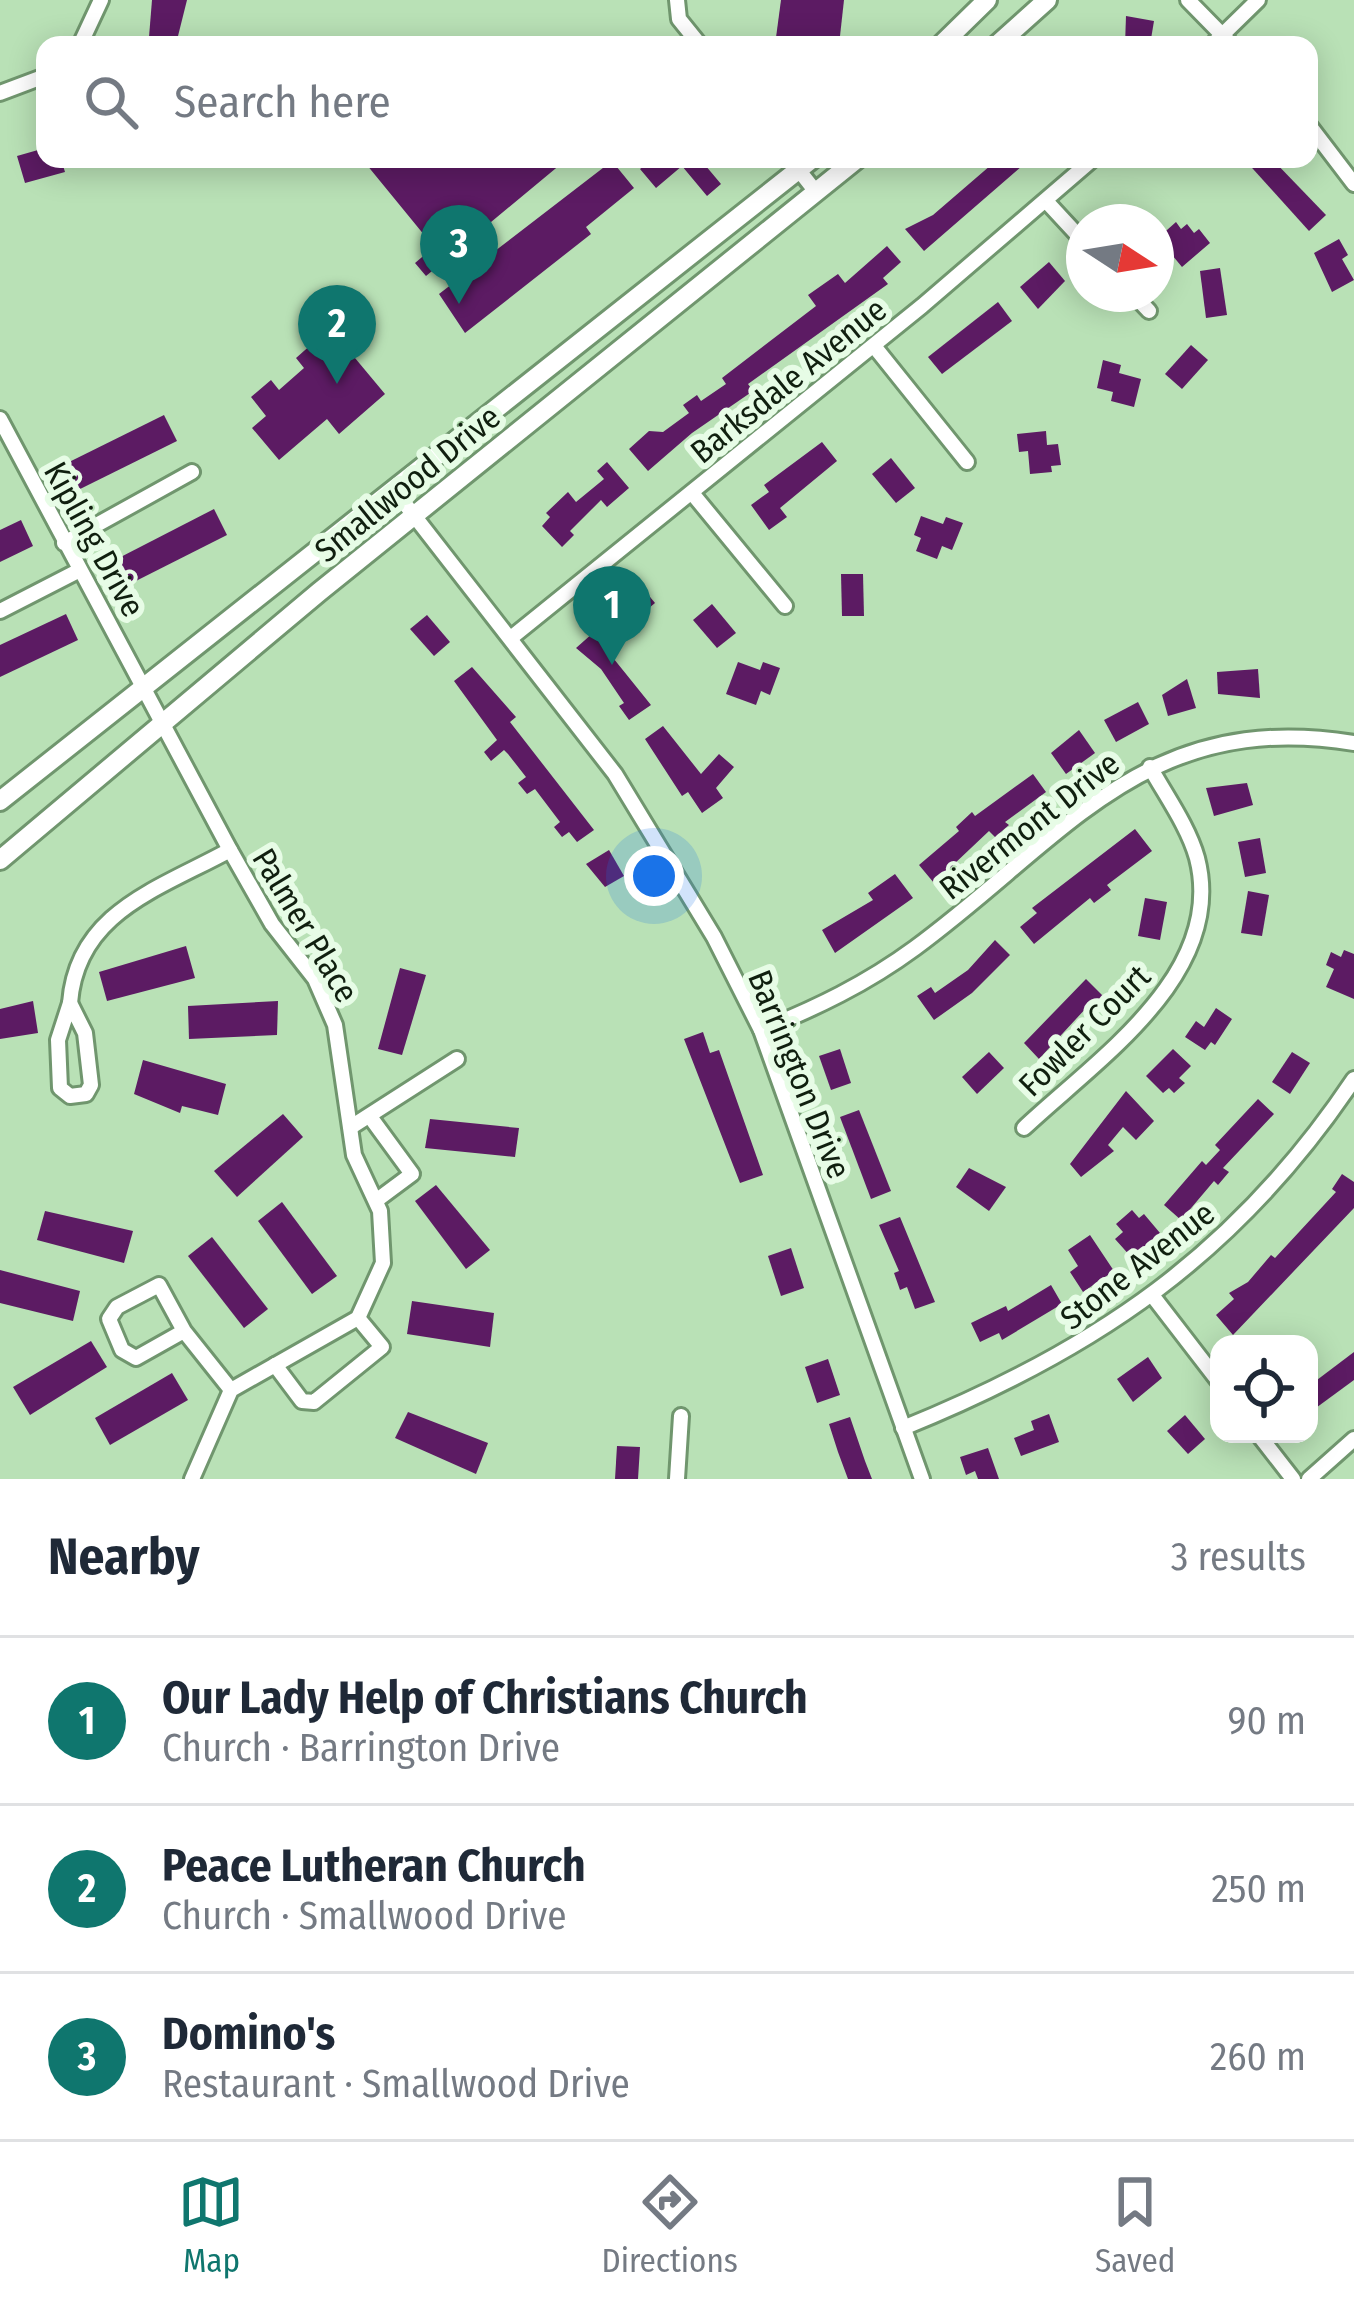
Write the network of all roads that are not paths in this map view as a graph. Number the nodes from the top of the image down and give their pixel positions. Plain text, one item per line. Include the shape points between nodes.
1 (101, 0) edge
2 (677, 0) edge
3 (987, 0) edge
4 (1048, 0) edge
5 (1188, 0) edge
6 (1258, 0) edge
7 (84, 36) edge
8 (693, 36) edge
9 (950, 36) edge
10 (1007, 36) edge
11 (1217, 36) edge
12 (1227, 36) edge
13 (36, 79) edge
14 (0, 93) edge
15 (1318, 136) edge
16 (793, 168) edge
17 (803, 168) edge
18 (846, 168) edge
19 (1083, 168) edge
20 (1354, 184) edge
21 (816, 192) junction
22 (1047, 202) junction
23 (1066, 223) edge
24 (874, 346) junction
25 (0, 419) edge
26 (967, 462) dead end
27 (192, 472) dead end
28 (395, 491) junction
29 (692, 493) junction
30 (415, 516) junction
31 (64, 543) junction
32 (78, 571) junction
33 (785, 606) dead end
34 (0, 611) edge
35 (512, 637) junction
36 (145, 683) junction
37 (164, 721) junction
38 (1354, 743) edge
39 (1150, 767) junction
40 (0, 801) edge
41 (230, 850) junction
42 (0, 860) edge
43 (70, 1003) junction
44 (761, 1030) junction
45 (458, 1059) dead end
46 (1354, 1079) edge
47 (371, 1118) junction
48 (351, 1127) junction
49 (1024, 1128) dead end
50 (377, 1200) junction
51 (1153, 1295) junction
52 (358, 1318) junction
53 (184, 1331) junction
54 (275, 1365) junction
55 (1210, 1370) edge
56 (231, 1390) junction
57 (681, 1416) dead end
58 (903, 1428) junction
59 (1354, 1439) edge
60 (1265, 1443) edge
61 (192, 1479) edge
62 (676, 1479) edge
63 (922, 1479) edge
64 (1292, 1479) edge
65 (1309, 1479) edge

1 - 7 street
2 - 8 street
3 - 9 main road
4 - 10 main road
5 - 11 street
6 - 12 street
13 - 14 street
15 - 20 street
16 - 28 main road, Smallwood Drive
17 - 21 street
18 - 21 main road, Smallwood Drive
19 - 22 street, Barksdale Avenue
21 - 30 main road, Smallwood Drive
22 - 23 street
22 - 24 street, Barksdale Avenue
24 - 26 street
24 - 29 street, Barksdale Avenue
25 - 31 street, Kipling Drive
27 - 31 street
28 - 30 street, Barrington Drive
28 - 36 main road, Smallwood Drive
29 - 33 street
29 - 35 street, Barksdale Avenue
30 - 35 street, Barrington Drive
30 - 37 main road, Smallwood Drive
31 - 32 street, Kipling Drive
32 - 34 street
32 - 36 street, Kipling Drive
35 - 44 street, Barrington Drive via 652,830
36 - 37 street, Palmer Place
36 - 40 main road, Smallwood Drive
37 - 41 street, Palmer Place
37 - 42 main road, Smallwood Drive
38 - 39 street, Rivermont Drive via 1257,735
39 - 44 street, Rivermont Drive via 872,977
39 - 49 street, Fowler Court via 1196,854 1193,938 1155,1004
41 - 43 street via 100,926 82,949
41 - 48 street, Palmer Place via 325,999
43 - 43 street via 58,1040 59,1085 65,1095 83,1095 92,1085 86,1036
44 - 58 street, Barrington Drive
45 - 47 street
46 - 51 street, Stone Avenue via 1257,1201
47 - 48 street
47 - 50 street via 412,1174
48 - 50 street, Palmer Place via 354,1155
50 - 52 street, Palmer Place via 383,1263
51 - 55 street
51 - 58 street, Stone Avenue via 1028,1374
52 - 54 street
52 - 54 street via 382,1347 314,1402 302,1401
53 - 53 street via 159,1285 109,1319 132,1357
53 - 56 street
54 - 56 street
56 - 61 street
57 - 62 street
58 - 63 street, Barrington Drive
59 - 65 street
60 - 64 street

